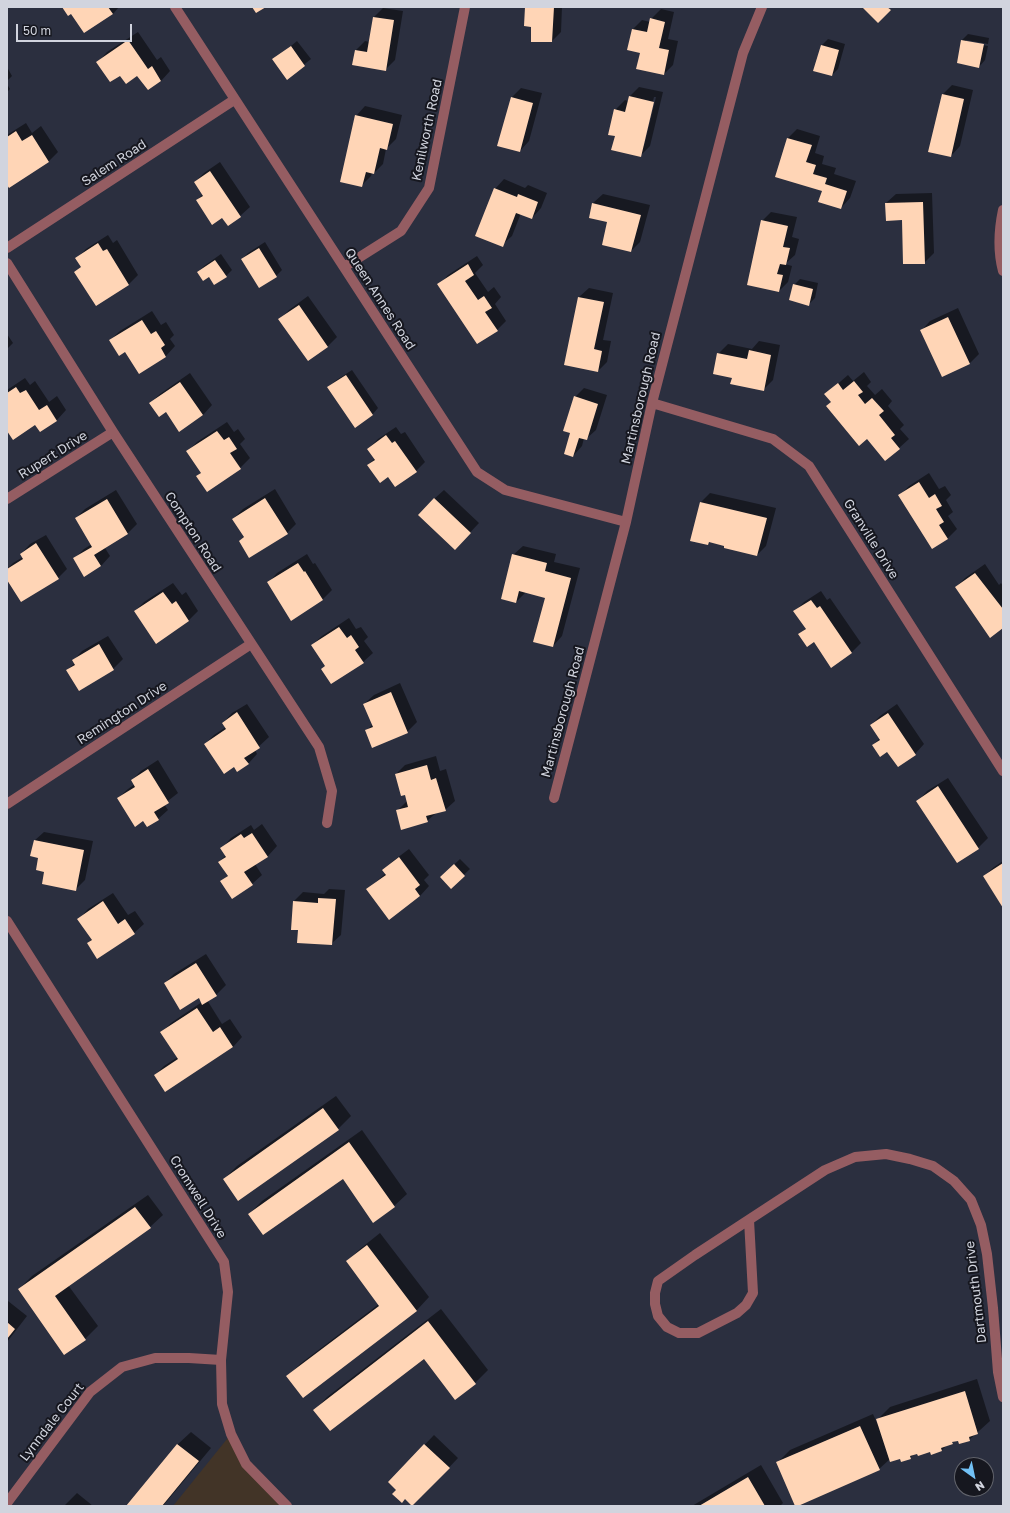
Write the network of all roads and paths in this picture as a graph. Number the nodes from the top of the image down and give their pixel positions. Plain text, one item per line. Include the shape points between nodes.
1 (175, 7) edge
2 (466, 7) edge
3 (762, 7) edge
4 (234, 100) junction
5 (1003, 210) edge
6 (7, 248) edge
7 (7, 263) edge
8 (344, 267) junction
9 (1003, 271) edge
10 (652, 403) junction
11 (113, 432) junction
12 (7, 499) edge
13 (626, 522) junction
14 (251, 644) junction
15 (1003, 771) edge
16 (554, 798) dead end
17 (7, 804) edge
18 (327, 823) dead end
19 (7, 921) edge
20 (749, 1220) junction
21 (221, 1360) junction
22 (1003, 1396) edge
23 (7, 1503) edge
24 (287, 1506) edge

1 - 4 street, Queen Annes Road
2 - 8 street, Kenilworth Road via 429,188 401,231
3 - 10 street, Martinsborough Road via 743,53
4 - 6 street, Salem Road
4 - 8 street, Queen Annes Road
5 - 9 street via 1000,224
7 - 11 street, Compton Road
8 - 13 street, Queen Annes Road via 477,472 505,490
10 - 13 street, Martinsborough Road
10 - 15 street, Granville Drive via 773,439 809,466
11 - 12 street, Rupert Drive
11 - 14 street, Compton Road
13 - 16 street, Martinsborough Road
14 - 17 street, Remington Drive
14 - 18 street, Compton Road via 319,747 332,791
19 - 21 street, Cromwell Drive via 224,1262 228,1292
20 - 20 street, Dartmouth Drive via 658,1281 655,1304 658,1316 668,1327 679,1333 698,1333 746,1305 753,1293
20 - 22 street, Dartmouth Drive via 825,1170 855,1157 886,1154 910,1159 933,1166 954,1180 971,1200 981,1225 987,1254 998,1372
21 - 23 street, Lynndale Court via 155,1358 122,1367 90,1392
21 - 24 street, Cromwell Drive via 222,1404 231,1434 246,1464

